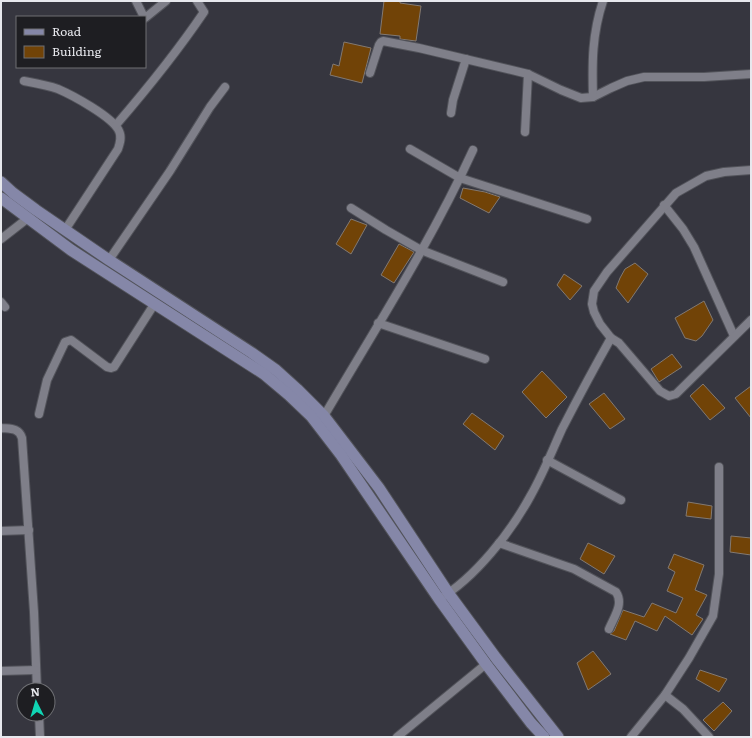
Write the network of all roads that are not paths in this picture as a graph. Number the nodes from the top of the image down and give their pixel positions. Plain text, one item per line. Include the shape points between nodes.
1 (136, 1) edge
2 (166, 1) edge
3 (197, 1) edge
4 (603, 1) edge
5 (144, 16) edge
6 (146, 17) edge
7 (466, 60) junction
8 (370, 73) dead end
9 (528, 74) junction
10 (748, 75) edge
11 (24, 81) dead end
12 (751, 82) edge
13 (225, 87) dead end
14 (593, 97) junction
15 (451, 113) dead end
16 (116, 125) junction
17 (525, 132) dead end
18 (410, 149) dead end
19 (472, 150) dead end
20 (751, 170) edge
21 (460, 178) junction
22 (1, 182) edge
23 (1, 198) edge
24 (664, 205) junction
25 (351, 208) dead end
26 (28, 218) junction
27 (587, 220) dead end
28 (65, 230) junction
29 (1, 239) edge
30 (421, 250) junction
31 (109, 260) junction
32 (503, 282) dead end
33 (155, 303) junction
34 (751, 320) edge
35 (378, 323) junction
36 (734, 336) junction
37 (611, 338) junction
38 (485, 359) dead end
39 (39, 414) dead end
40 (324, 416) junction
41 (1, 428) edge
42 (547, 460) junction
43 (718, 467) dead end
44 (621, 500) dead end
45 (29, 530) junction
46 (1, 531) edge
47 (499, 543) junction
48 (444, 596) junction
49 (609, 629) dead end
50 (486, 664) junction
51 (36, 670) junction
52 (1, 671) edge
53 (37, 682) edge
54 (665, 694) junction
55 (39, 722) edge
56 (40, 737) edge
57 (397, 737) edge
58 (544, 737) edge
59 (558, 737) edge
60 (631, 737) edge
61 (709, 737) edge

1 - 5 street
2 - 6 street
3 - 16 street via 204,12 150,86
4 - 14 street via 593,42
7 - 8 street via 383,41
7 - 9 street
7 - 15 street
9 - 14 street via 572,95 581,98
9 - 17 street
10 - 12 street
10 - 14 street via 644,77 627,81
11 - 16 street via 58,89 100,112
13 - 31 street
16 - 28 street via 121,140 118,149
18 - 21 street
19 - 21 street
20 - 24 street via 706,176 676,193
21 - 27 street
21 - 30 street
22 - 28 main road via 24,202
23 - 26 main road
24 - 36 street via 694,247
24 - 37 street via 607,272 594,292 594,312
25 - 30 street
26 - 29 street
26 - 33 main road via 71,250
28 - 31 main road
30 - 32 street
30 - 35 street
31 - 40 main road via 276,370
33 - 39 street via 114,367 107,367 71,340 65,342 48,380
33 - 48 main road via 264,374 311,416
34 - 36 street
35 - 38 street
35 - 40 street
36 - 37 street via 676,394 669,396 660,391 619,343
37 - 42 street
40 - 48 main road via 379,488
41 - 45 street via 17,430 22,438
42 - 44 street
42 - 47 street via 531,496
43 - 54 street via 719,574 713,616
45 - 46 street
45 - 51 street
47 - 48 street via 475,570
47 - 49 street via 574,569 616,592 619,605
48 - 50 main road
48 - 59 main road
50 - 57 street
50 - 58 main road
51 - 52 street
51 - 53 street
54 - 60 street
54 - 61 street
55 - 56 street

